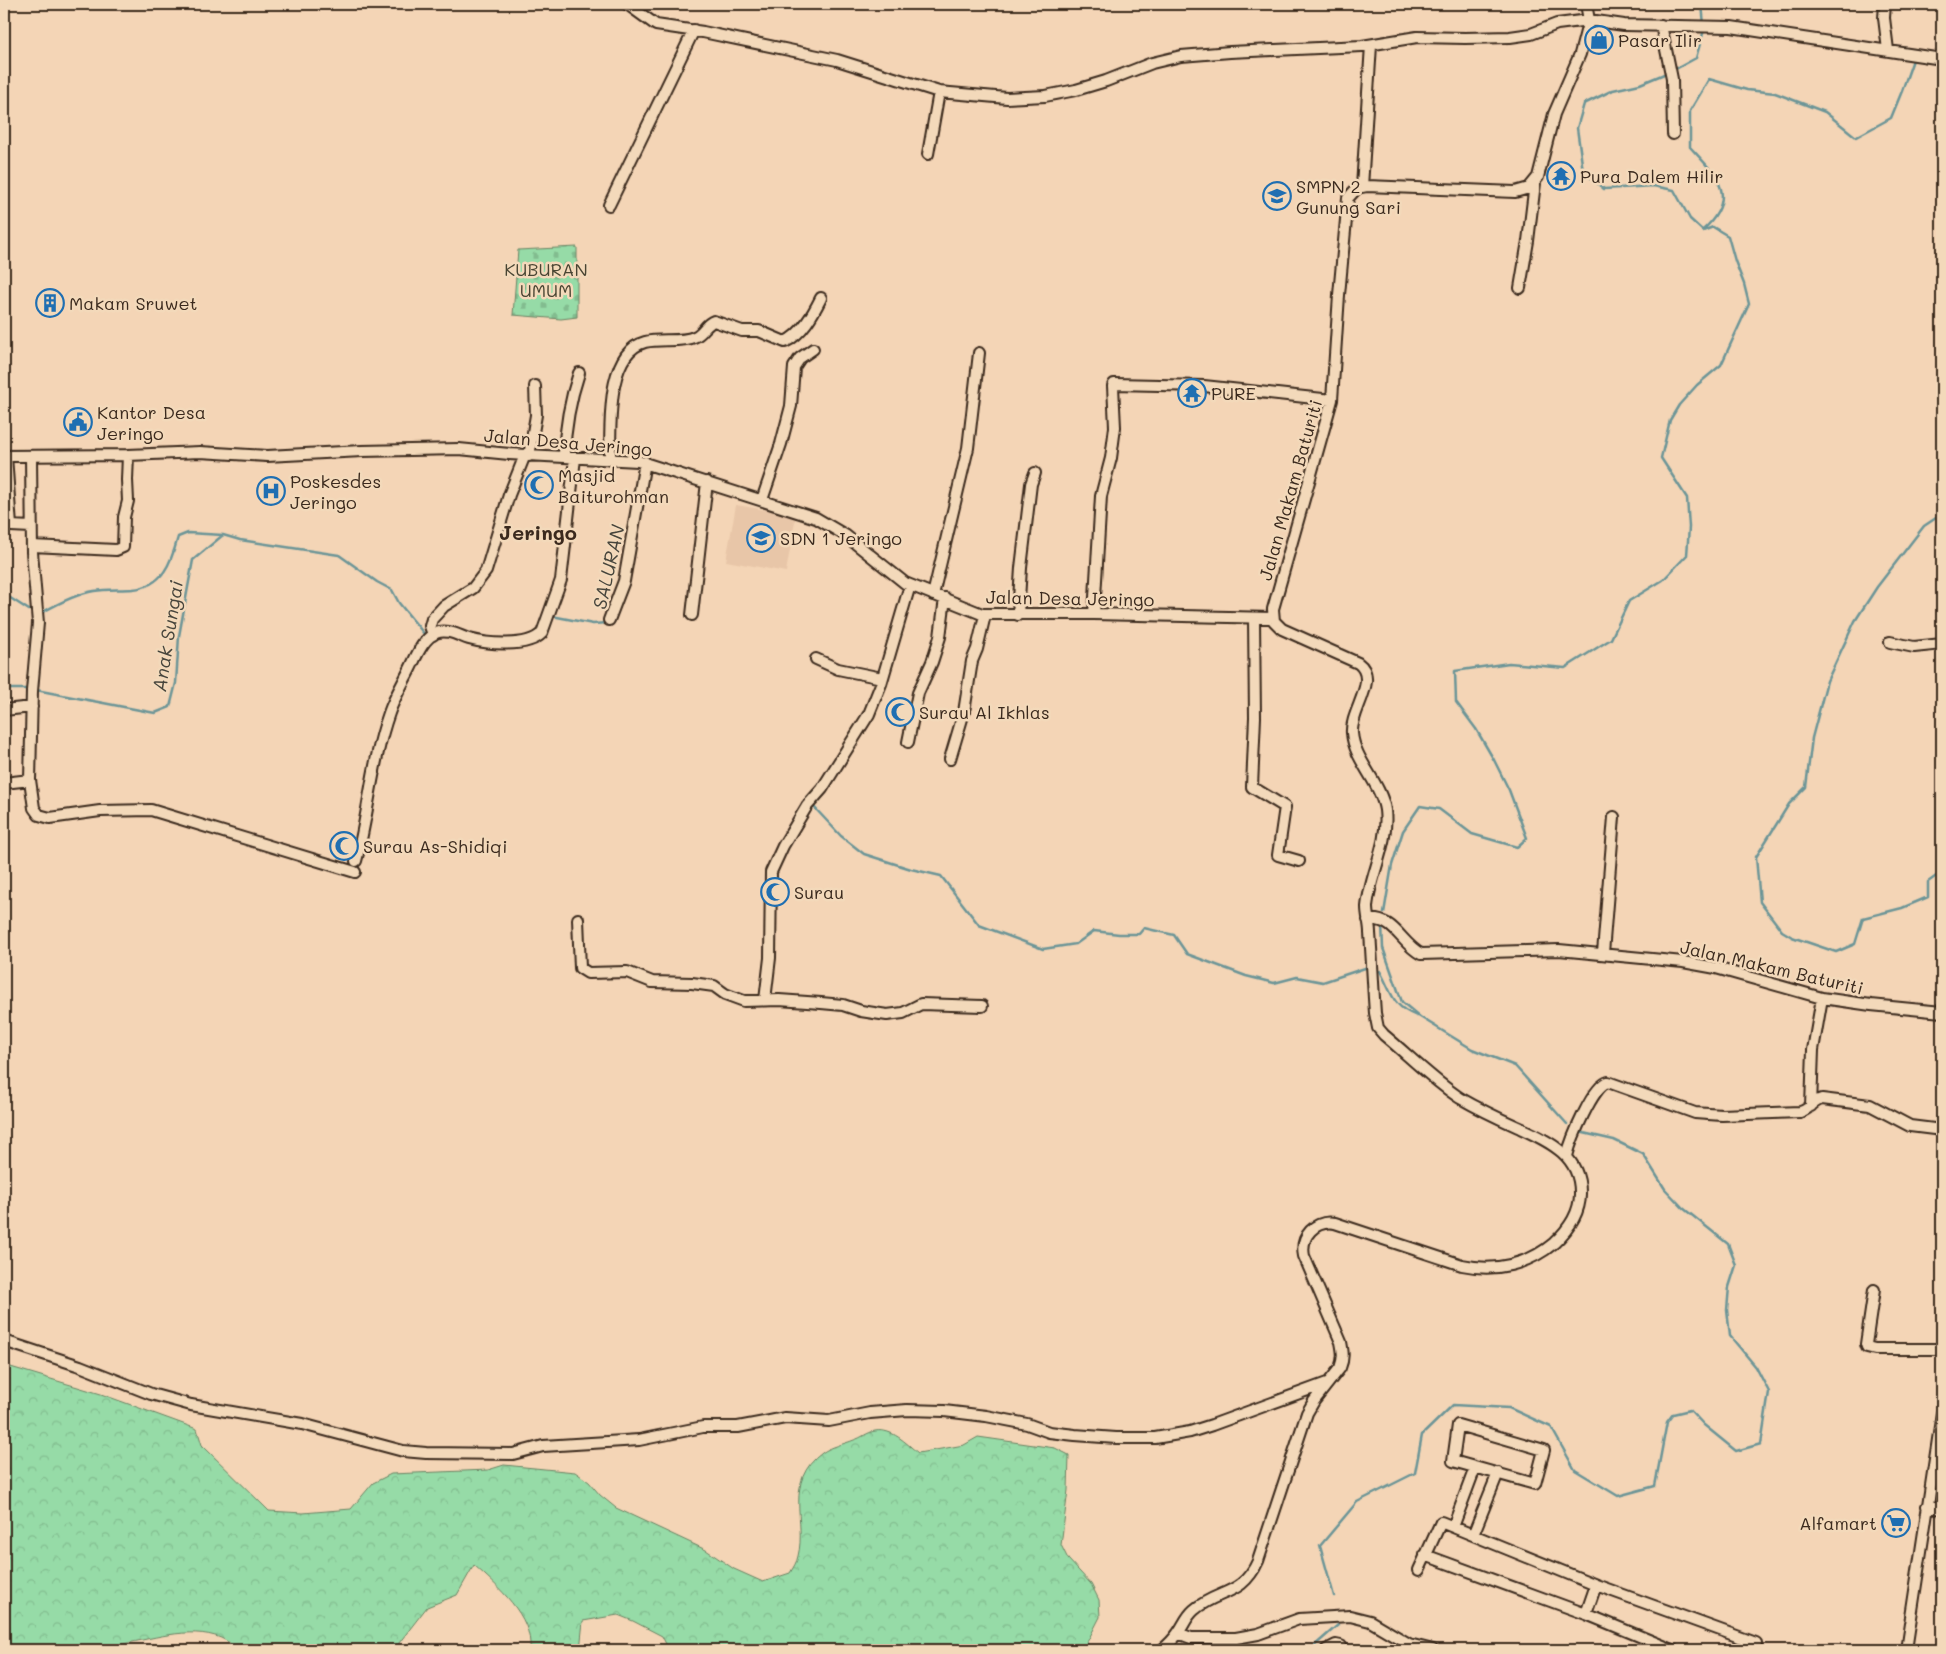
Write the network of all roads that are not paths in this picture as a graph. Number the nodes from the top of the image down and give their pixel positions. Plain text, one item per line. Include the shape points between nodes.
1 (627, 4) edge
2 (1586, 4) edge
3 (1886, 4) edge
4 (1594, 21) junction
5 (1661, 25) junction
6 (694, 30) junction
7 (1371, 45) junction
8 (1888, 50) junction
9 (1942, 59) edge
10 (939, 92) junction
11 (1673, 134) dead end
12 (928, 154) dead end
13 (1534, 183) junction
14 (1362, 187) junction
15 (609, 205) dead end
16 (1520, 288) dead end
17 (821, 298) dead end
18 (812, 349) dead end
19 (980, 353) dead end
20 (579, 373) dead end
21 (535, 386) dead end
22 (1332, 400) junction
23 (527, 455) junction
24 (5, 456) edge
25 (31, 456) junction
26 (128, 456) junction
27 (564, 457) junction
28 (575, 458) junction
29 (610, 459) junction
30 (645, 462) junction
31 (1035, 473) dead end
32 (707, 482) junction
33 (762, 500) junction
34 (32, 527) junction
35 (32, 546) junction
36 (910, 585) junction
37 (933, 595) junction
38 (945, 598) junction
39 (1094, 614) junction
40 (692, 615) dead end
41 (985, 615) junction
42 (1018, 615) junction
43 (1254, 618) junction
44 (1273, 618) junction
45 (610, 620) dead end
46 (432, 635) junction
47 (1890, 642) dead end
48 (1942, 644) edge
49 (816, 659) dead end
50 (882, 678) junction
51 (32, 707) junction
52 (4, 710) edge
53 (908, 742) dead end
54 (950, 759) dead end
55 (30, 780) junction
56 (4, 783) edge
57 (1614, 817) dead end
58 (1299, 861) dead end
59 (578, 920) dead end
60 (1368, 920) junction
61 (1603, 954) junction
62 (1822, 998) junction
63 (765, 1000) junction
64 (982, 1006) dead end
65 (1942, 1012) edge
66 (1811, 1106) junction
67 (1942, 1130) edge
68 (1567, 1156) junction
69 (1874, 1290) dead end
70 (4, 1340) edge
71 (1942, 1349) edge
72 (1327, 1383) junction
73 (1942, 1413) edge
74 (1475, 1468) junction
75 (1498, 1473) junction
76 (1927, 1506) junction
77 (1942, 1509) edge
78 (1453, 1527) junction
79 (1473, 1535) junction
80 (1425, 1555) junction
81 (1419, 1570) dead end
82 (1596, 1584) junction
83 (1586, 1614) junction
84 (1178, 1633) junction
85 (1342, 1648) edge
86 (1162, 1650) edge
87 (1326, 1650) edge
88 (1433, 1650) edge
89 (1673, 1650) edge
90 (1754, 1650) edge
91 (1906, 1650) edge

1 - 6 street via 656,25
2 - 4 street
3 - 8 street via 1884,18
4 - 5 street
4 - 7 street via 1547,26 1521,36 1417,36
4 - 13 street via 1554,114
5 - 8 street via 1718,25
5 - 11 street via 1672,79
6 - 10 street via 837,60
6 - 15 street
7 - 10 street via 1181,56 1089,86 1038,96 989,98
7 - 14 street
8 - 9 street
10 - 12 street
13 - 14 street via 1519,192
13 - 16 street
14 - 22 street, Jalan Makam Baturiti via 1349,195 1346,205
17 - 29 street via 808,320 785,342 759,331 742,331 714,321 694,337 654,340 634,347 612,388
18 - 33 street via 794,367 791,406
19 - 37 street via 966,463
20 - 27 street via 564,439
21 - 23 street via 536,414
22 - 39 street via 1204,386 1114,384 1114,426 1111,458 1101,496
22 - 44 street, Jalan Makam Baturiti
23 - 26 street, Jalan Desa Jeringo via 459,448 267,456 214,452
23 - 27 street, Jalan Desa Jeringo
23 - 46 street via 509,495 486,571 473,588 444,606 432,619
24 - 25 street, Jalan Desa Jeringo
24 - 34 street via 11,526
25 - 26 street, Jalan Desa Jeringo
25 - 34 street
26 - 35 street via 123,547 116,550
27 - 28 street, Jalan Desa Jeringo
28 - 29 street, Jalan Desa Jeringo
28 - 46 street via 561,580 540,635 528,641 501,643 470,639 448,631
29 - 30 street, Jalan Desa Jeringo
30 - 32 street, Jalan Desa Jeringo
30 - 45 street via 624,581
31 - 42 street via 1023,549
32 - 33 street, Jalan Desa Jeringo
32 - 40 street
33 - 36 street, Jalan Desa Jeringo via 831,526 896,578
34 - 35 street
35 - 51 street via 38,624
36 - 37 street, Jalan Desa Jeringo
36 - 50 street
37 - 38 street, Jalan Desa Jeringo
38 - 41 street, Jalan Desa Jeringo
38 - 53 street via 940,637 918,693
39 - 42 street, Jalan Desa Jeringo
39 - 43 street, Jalan Desa Jeringo
41 - 42 street, Jalan Desa Jeringo
41 - 54 street via 972,661 964,712
43 - 44 street, Jalan Desa Jeringo
43 - 58 street via 1256,717 1252,787 1285,807 1278,855
44 - 60 street via 1282,629 1358,663 1366,674 1366,685 1353,719 1352,732 1383,800 1386,828 1369,899
46 - 55 street via 414,659 389,713 366,806 356,866 151,810 100,811 50,818 39,815 34,808
47 - 48 street via 1914,647
49 - 50 street via 838,669
50 - 63 street via 861,728 822,789 807,806 771,872 770,958
51 - 52 street
51 - 55 street
55 - 56 street
57 - 61 street
59 - 63 street via 580,968 583,971 627,972 652,982 714,986 744,1001
60 - 61 street, Jalan Makam Baturiti via 1387,923 1420,954 1559,950
60 - 68 street via 1375,1018 1381,1032 1455,1094 1552,1143
61 - 62 street, Jalan Makam Baturiti via 1716,968
62 - 65 street, Jalan Makam Baturiti
62 - 66 street via 1813,1050
63 - 64 street via 843,1005 887,1015 903,1013 920,1004
66 - 67 street via 1822,1099 1870,1105 1910,1126
66 - 68 street via 1800,1112 1704,1115 1607,1082 1600,1086 1582,1117
68 - 72 street via 1580,1185 1580,1200 1573,1221 1547,1248 1511,1265 1472,1267 1335,1223 1322,1223 1314,1228 1305,1238 1304,1256 1344,1353 1340,1368
69 - 71 street via 1867,1347 1875,1350
70 - 72 street via 151,1394 191,1405 302,1424 395,1449 426,1453 513,1454 543,1446 639,1440 703,1427 738,1427 785,1418 830,1421 907,1410 986,1416 1075,1435 1155,1438 1212,1425
72 - 84 street via 1307,1413 1255,1568 1235,1590 1205,1602 1191,1612
73 - 76 street
74 - 75 street
74 - 75 street via 1453,1461 1458,1425 1544,1450 1535,1484
74 - 78 street
75 - 79 street
76 - 77 street
76 - 91 street
78 - 79 street
78 - 80 street via 1441,1522
79 - 82 street
80 - 81 street
80 - 83 street
82 - 83 street
82 - 90 street via 1756,1643
83 - 89 street
84 - 86 street
84 - 88 street via 1191,1638 1236,1638 1258,1634 1299,1619 1350,1616 1370,1621 1409,1644
85 - 87 street via 1336,1645

